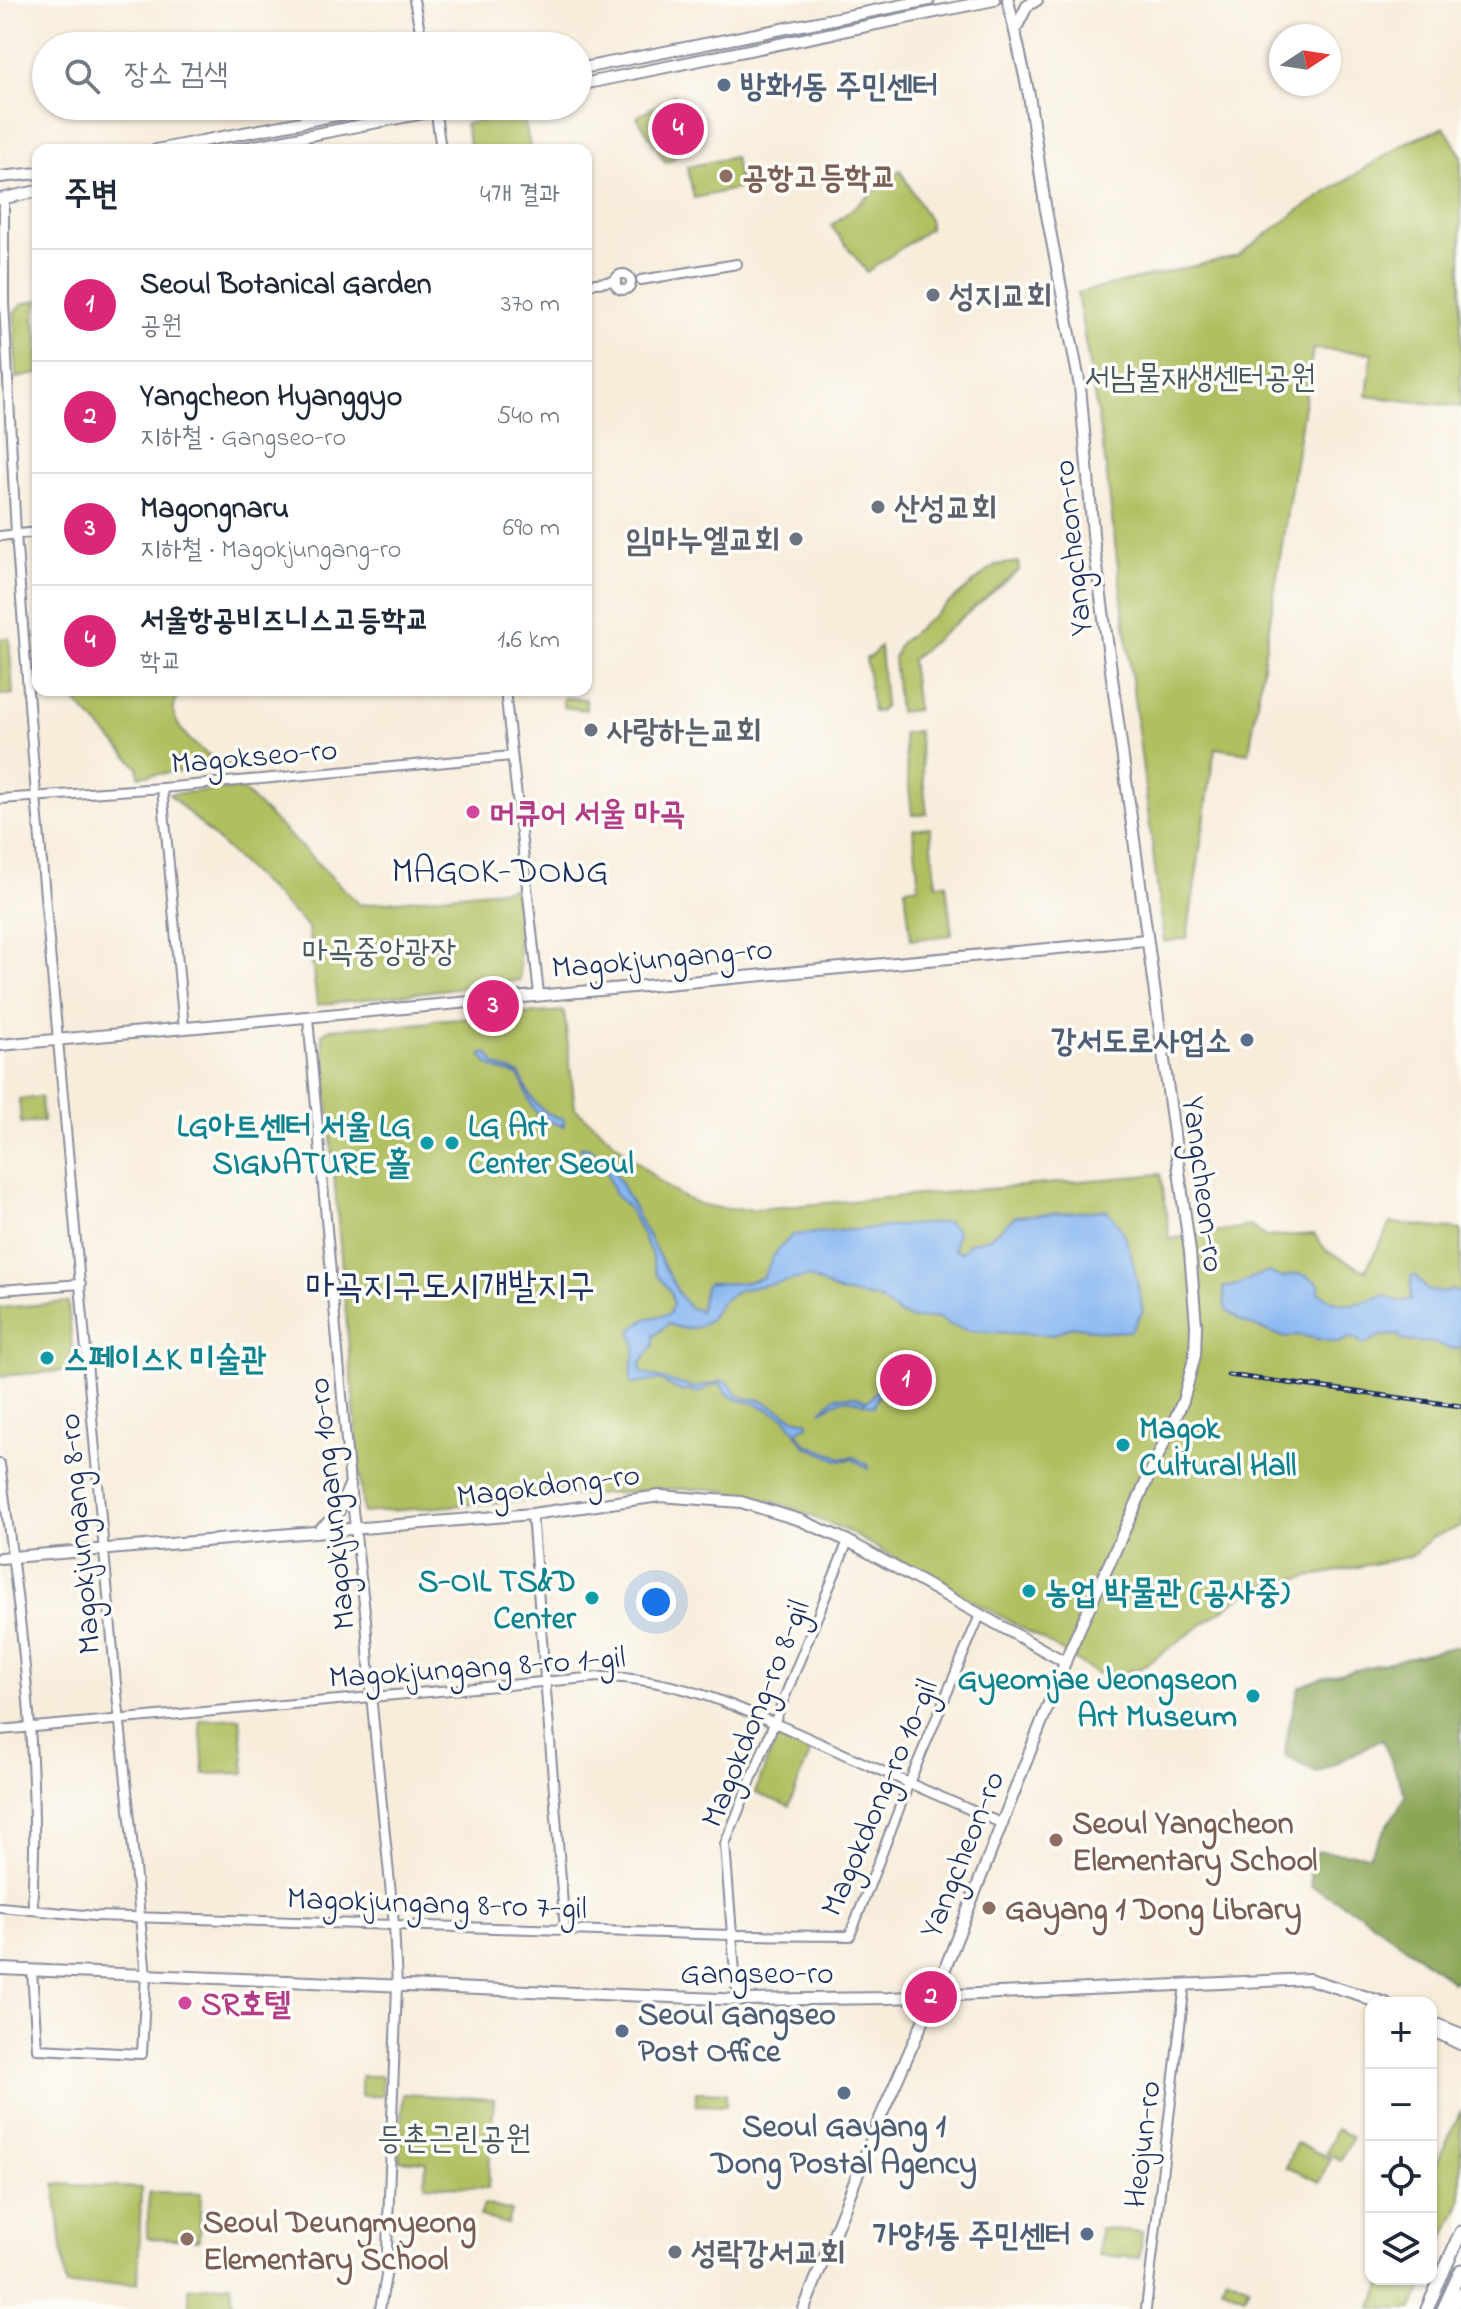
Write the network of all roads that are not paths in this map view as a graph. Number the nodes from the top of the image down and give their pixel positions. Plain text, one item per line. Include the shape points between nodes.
1 (414, 0) edge
2 (929, 0) edge
3 (994, 0) edge
4 (1008, 0) edge
5 (1037, 0) edge
6 (1016, 28) junction
7 (420, 32) edge
8 (592, 66) edge
9 (592, 82) edge
10 (311, 120) edge
11 (378, 120) edge
12 (437, 120) edge
13 (187, 144) edge
14 (263, 144) edge
15 (440, 144) edge
16 (32, 174) edge
17 (0, 177) edge
18 (32, 192) edge
19 (2, 198) edge
20 (737, 264) dead end
21 (620, 277) dead end
22 (641, 280) dead end
23 (592, 283) edge
24 (32, 533) edge
25 (16, 534) junction
26 (0, 536) edge
27 (506, 696) edge
28 (512, 756) junction
29 (162, 788) junction
30 (36, 796) junction
31 (0, 799) edge
32 (1146, 940) junction
33 (539, 994) junction
34 (308, 1018) junction
35 (184, 1029) junction
36 (59, 1040) junction
37 (0, 1045) edge
38 (81, 1284) junction
39 (0, 1290) edge
40 (0, 1464) edge
41 (350, 1485) junction
42 (532, 1514) junction
43 (356, 1529) junction
44 (318, 1531) junction
45 (848, 1541) junction
46 (104, 1551) junction
47 (12, 1557) junction
48 (0, 1558) edge
49 (980, 1615) junction
50 (1065, 1662) junction
51 (546, 1682) junction
52 (371, 1695) junction
53 (119, 1719) junction
54 (773, 1723) junction
55 (28, 1728) junction
56 (0, 1730) edge
57 (909, 1783) junction
58 (1003, 1824) junction
59 (0, 1907) edge
60 (33, 1909) junction
61 (140, 1916) junction
62 (394, 1924) junction
63 (565, 1930) junction
64 (732, 1935) junction
65 (0, 1969) edge
66 (32, 1970) junction
67 (146, 1975) junction
68 (1185, 1984) junction
69 (397, 1986) junction
70 (935, 1994) junction
71 (1365, 1999) edge
72 (743, 2000) junction
73 (1437, 2024) edge
74 (1461, 2034) edge
75 (1437, 2035) edge
76 (1461, 2047) edge
77 (1461, 2232) edge
78 (1461, 2270) edge
79 (1461, 2294) edge
80 (380, 2309) edge
81 (804, 2309) edge
82 (1146, 2309) edge
83 (1427, 2309) edge
84 (1443, 2309) edge
85 (1453, 2309) edge

1 - 7 street
2 - 8 main road
3 - 9 main road
4 - 6 main road, Yangcheon-ro
5 - 6 main road via 1027,6
6 - 32 main road, Yangcheon-ro via 1080,386 1094,545
10 - 13 main road
11 - 14 main road
12 - 15 street
16 - 17 main road
18 - 19 main road
19 - 25 street, Magokjungang 8-ro
20 - 22 street
21 - 23 street
24 - 25 street
25 - 26 street
25 - 30 street, Magokjungang 8-ro
27 - 28 street
28 - 29 street, Magokseo-ro
28 - 33 street
29 - 30 street, Magokseo-ro
29 - 35 street
30 - 31 street, Magokseo-ro
30 - 36 street, Magokjungang 8-ro
32 - 33 main road, Magokjungang-ro
32 - 50 main road, Yangcheon-ro via 1190,1252 1195,1355 1183,1401
33 - 34 main road, Magokjungang-ro
34 - 35 main road, Magokjungang-ro
34 - 41 street, Magokjungang 10-ro
35 - 36 main road, Magokjungang-ro
36 - 37 main road, Magokjungang-ro
36 - 38 street, Magokjungang 8-ro
38 - 39 street
38 - 46 street, Magokjungang 8-ro
40 - 47 street
41 - 43 street, Magokjungang 10-ro
41 - 44 main road via 337,1514
42 - 43 main road, Magokdong-ro
42 - 45 main road, Magokdong-ro via 660,1496 741,1502
42 - 51 street
43 - 44 main road, Magokdong-ro
43 - 52 street, Magokjungang 10-ro
44 - 46 main road, Magokdong-ro
45 - 49 main road, Magokdong-ro
45 - 54 street, Magokdong-ro 8-gil
46 - 47 main road, Magokdong-ro
46 - 53 street, Magokjungang 8-ro
47 - 48 main road, Magokdong-ro
47 - 55 street
49 - 50 main road, Magokdong-ro
49 - 57 street, Magokdong-ro 10-gil
50 - 58 main road, Yangcheon-ro
51 - 52 street, Magokjungang 8-ro 1-gil
51 - 54 street, Magokjungang 8-ro 1-gil via 599,1677 658,1681
51 - 63 street
52 - 53 street, Magokjungang 8-ro 1-gil
52 - 62 street, Magokjungang 10-ro
53 - 55 street, Magokjungang 8-ro 1-gil
53 - 61 street, Magokjungang 8-ro
54 - 57 street, Magokjungang 8-ro 1-gil
54 - 64 street, Magokdong-ro 8-gil via 725,1844
55 - 56 street, Magokjungang 8-ro 1-gil
55 - 60 street
57 - 58 street, Magokjungang 8-ro 1-gil
57 - 64 street, Magokdong-ro 10-gil via 850,1936
58 - 70 main road, Yangcheon-ro
59 - 60 street, Magokjungang 8-ro 7-gil
60 - 61 street, Magokjungang 8-ro 7-gil
61 - 62 street, Magokjungang 8-ro 7-gil
61 - 67 street, Magokjungang 8-ro
62 - 63 street, Magokjungang 8-ro 7-gil
62 - 69 street, Magokjungang 10-ro
63 - 64 street, Magokjungang 8-ro 7-gil
64 - 72 street, Magokdong-ro 8-gil via 736,1986
65 - 66 main road, Gangseo-ro
66 - 67 main road, Gangseo-ro
66 - 67 street via 37,2049 142,2054
67 - 69 main road, Gangseo-ro
68 - 70 main road, Gangseo-ro
68 - 71 main road, Gangseo-ro via 1309,1979
68 - 82 street, Heojun-ro
69 - 72 main road, Gangseo-ro
69 - 80 street, Magokjungang 10-ro via 386,2276
70 - 72 main road, Gangseo-ro
70 - 81 main road, Yangcheon-ro
73 - 74 main road
75 - 76 highway
77 - 83 highway
78 - 84 highway
79 - 85 highway

